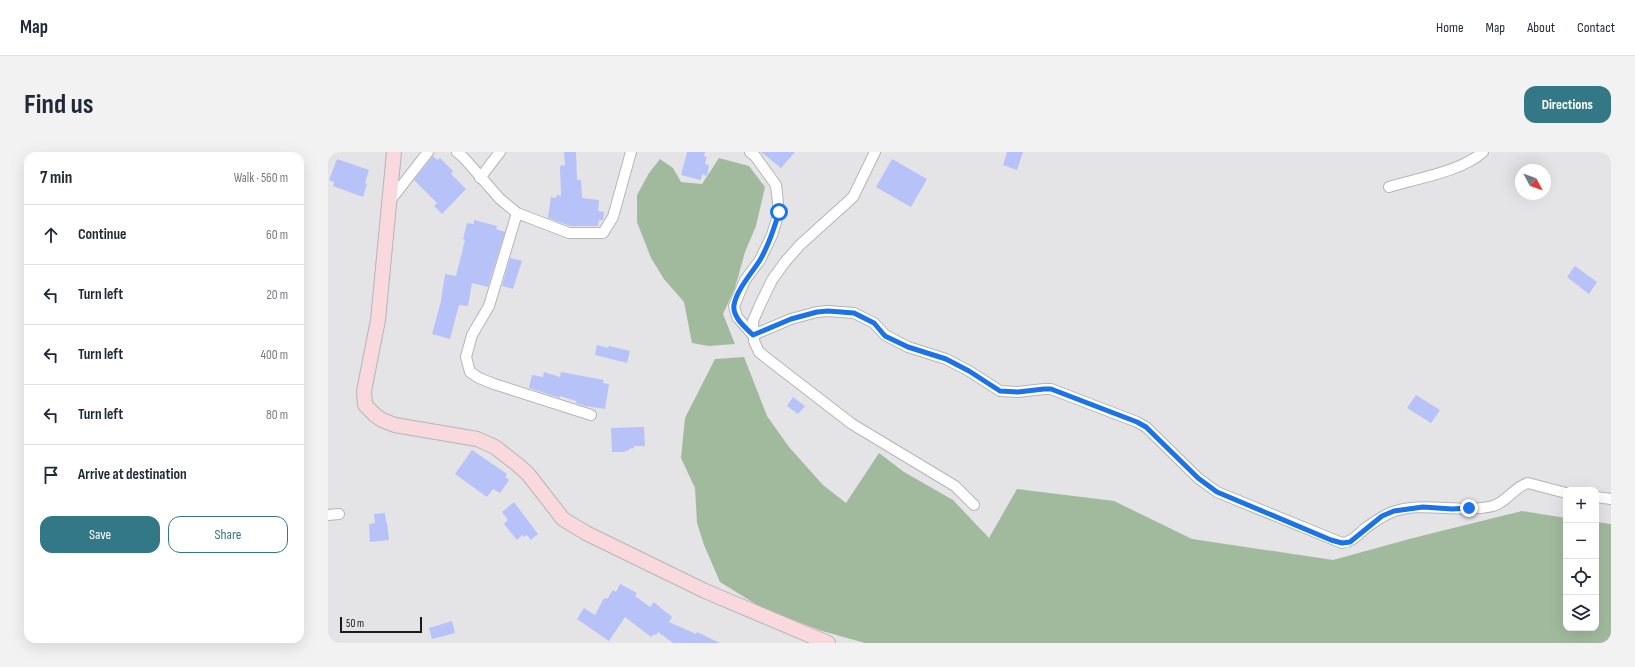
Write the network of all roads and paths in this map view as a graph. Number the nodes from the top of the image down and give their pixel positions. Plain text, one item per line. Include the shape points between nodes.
1 (394, 152) edge
2 (428, 152) edge
3 (458, 152) edge
4 (500, 152) edge
5 (631, 152) edge
6 (750, 152) edge
7 (874, 152) edge
8 (1483, 152) edge
9 (480, 178) junction
10 (1389, 187) dead end
11 (388, 203) junction
12 (518, 213) junction
13 (753, 335) junction
14 (591, 414) dead end
15 (1563, 492) edge
16 (1599, 497) edge
17 (1611, 498) edge
18 (974, 505) dead end
19 (339, 514) dead end
20 (328, 515) edge
21 (828, 643) edge

1 - 11 main road
2 - 11 street
3 - 9 street
4 - 9 street
5 - 12 street via 613,217 603,234 569,233
6 - 13 street via 776,185 779,212 772,235 760,260 745,280 734,306 737,317
7 - 13 street via 853,197 800,244 772,280 753,321
8 - 10 street via 1474,160 1438,174
9 - 12 street
11 - 21 main road via 378,320 364,391 365,405 374,415 395,425 477,439 495,447 528,474 563,519 586,533 705,591
12 - 14 street via 489,306 472,336 466,357 470,372 486,381
13 - 15 street via 791,319 817,312 854,313 874,323 885,336 908,347 946,359 1000,391 1051,389 1137,422 1146,427 1198,478 1217,492 1342,543 1350,542 1382,516 1394,511 1423,507 1452,509 1492,506 1501,503 1522,484 1528,483
13 - 18 street via 759,352 852,424 955,486
16 - 17 street
19 - 20 street

